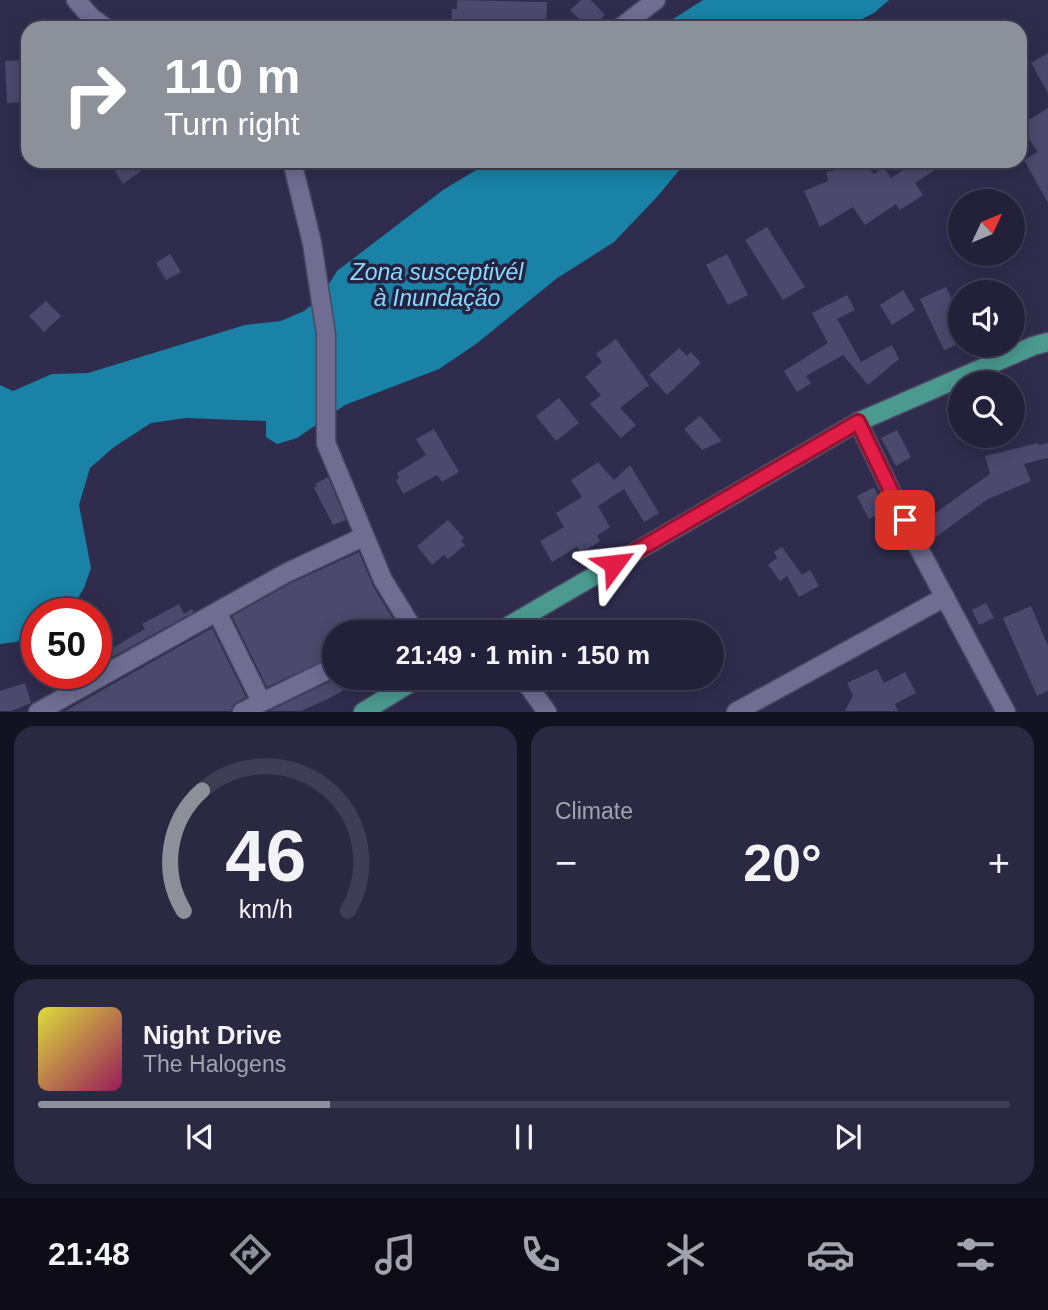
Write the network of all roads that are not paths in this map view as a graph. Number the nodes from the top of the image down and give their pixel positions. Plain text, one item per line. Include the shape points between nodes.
1 (76, 0) edge
2 (656, 0) edge
3 (96, 21) edge
4 (629, 21) edge
5 (294, 168) edge
6 (1048, 342) edge
7 (858, 422) junction
8 (363, 537) junction
9 (945, 597) junction
10 (217, 612) junction
11 (408, 620) edge
12 (519, 620) edge
13 (322, 673) edge
14 (399, 690) edge
15 (531, 690) edge
16 (261, 701) junction
17 (37, 712) edge
18 (242, 712) edge
19 (363, 712) edge
20 (547, 712) edge
21 (736, 712) edge
22 (1006, 712) edge

1 - 3 street
2 - 4 street
5 - 8 street via 312,243 326,334 326,443
6 - 7 main road
7 - 9 street
7 - 12 main road
8 - 10 street
8 - 11 street
9 - 21 street
9 - 22 street
10 - 16 street
10 - 17 street
13 - 16 street
14 - 19 main road
15 - 20 street
16 - 18 street

